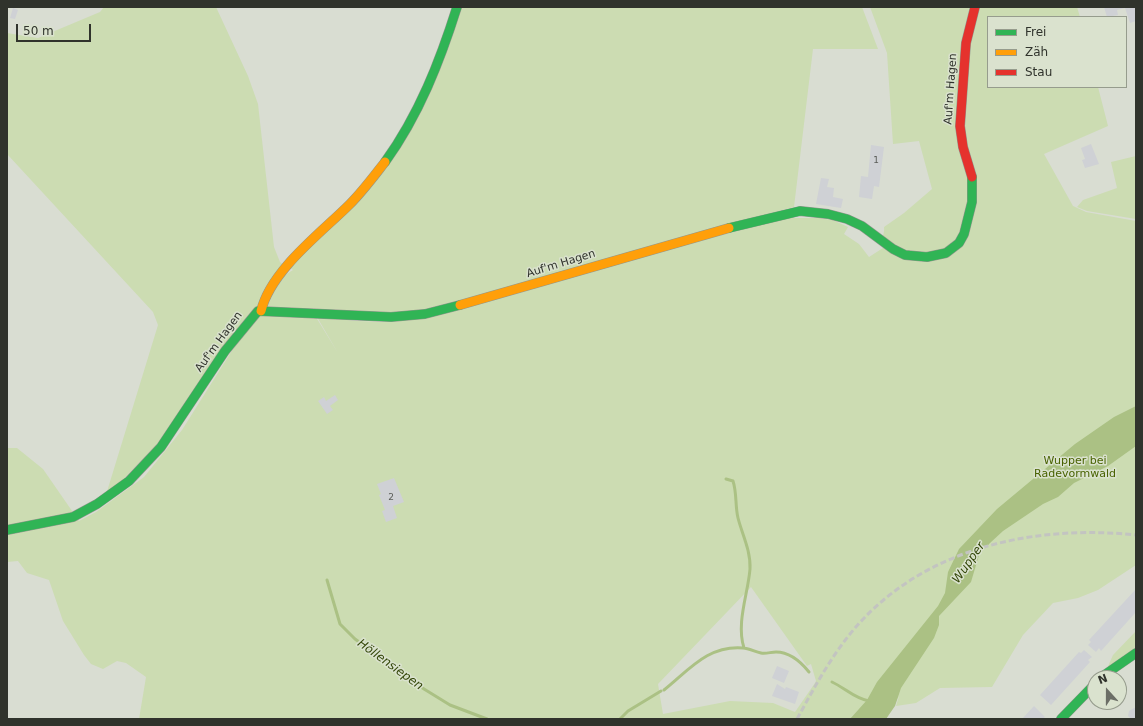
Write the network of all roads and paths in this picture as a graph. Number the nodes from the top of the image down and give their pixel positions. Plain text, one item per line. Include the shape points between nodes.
1 (457, 7) edge
2 (975, 7) edge
3 (261, 311) junction
4 (7, 530) edge
5 (1136, 653) edge
6 (1109, 670) edge
7 (1087, 692) edge
8 (1061, 719) edge

1 - 3 street via 436,69 388,157 352,202 288,265 266,294
2 - 3 street, Auf'm Hagen via 966,43 960,126 973,180 972,202 964,234 953,248 942,255 905,255 847,219 800,211 731,227 425,314 391,318
3 - 4 street, Auf'm Hagen via 255,313 225,350 161,447 129,481 73,517
5 - 6 street
7 - 8 street

